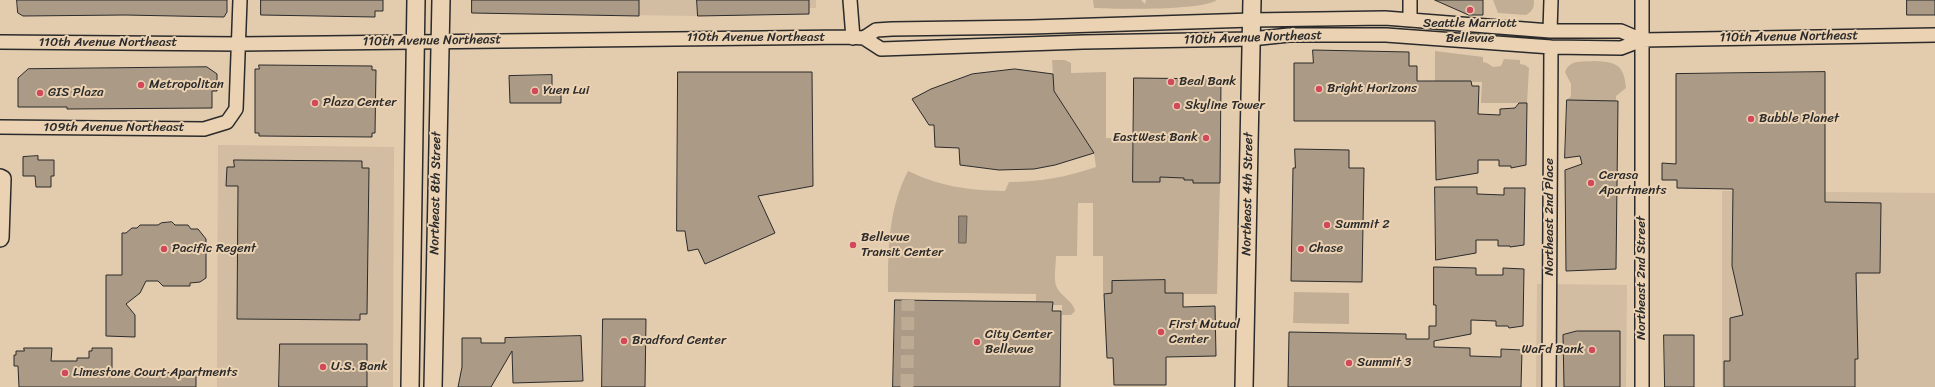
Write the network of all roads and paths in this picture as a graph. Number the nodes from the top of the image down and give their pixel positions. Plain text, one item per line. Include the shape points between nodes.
1 (240, 0) edge
2 (416, 0) edge
3 (440, 0) edge
4 (850, 0) edge
5 (1252, 0) edge
6 (1410, 0) edge
7 (1551, 0) edge
8 (1642, 0) edge
9 (1252, 20) junction
10 (1410, 20) junction
11 (1084, 25) junction
12 (1550, 31) junction
13 (1935, 35) edge
14 (856, 38) junction
15 (1251, 39) junction
16 (1642, 40) junction
17 (0, 42) edge
18 (416, 42) junction
19 (440, 42) junction
20 (1047, 43) junction
21 (239, 44) junction
22 (1551, 47) junction
23 (0, 127) edge
24 (0, 178) edge
25 (0, 238) edge
26 (410, 387) edge
27 (433, 387) edge
28 (1244, 387) edge
29 (1549, 387) edge
30 (1642, 387) edge

1 - 21 street
2 - 18 main road, Northeast 8th Street
3 - 19 main road, Northeast 8th Street
4 - 14 street
5 - 9 main road, Northeast 4th Street
6 - 10 street
7 - 12 street
8 - 16 street, Northeast 2nd Street
9 - 10 street, 110th Avenue Northeast
9 - 11 street, 110th Avenue Northeast
9 - 15 main road, Northeast 4th Street
10 - 12 street, 110th Avenue Northeast
11 - 14 street, 110th Avenue Northeast via 876,30
11 - 20 street via 1077,32 1055,34
12 - 16 street, 110th Avenue Northeast via 1621,31
13 - 16 street, 110th Avenue Northeast
14 - 19 street, 110th Avenue Northeast via 608,38
14 - 20 street, 110th Avenue Northeast via 881,49
15 - 20 street, 110th Avenue Northeast
15 - 22 street, 110th Avenue Northeast via 1289,35 1386,35
15 - 28 main road, Northeast 4th Street
16 - 22 street, 110th Avenue Northeast via 1621,48
16 - 30 street, Northeast 2nd Street
17 - 21 street, 110th Avenue Northeast
18 - 19 street, 110th Avenue Northeast
18 - 21 street, 110th Avenue Northeast
18 - 26 main road, Northeast 8th Street
19 - 27 main road, Northeast 8th Street
21 - 23 street, 109th Avenue Northeast via 236,109 227,122 204,129
22 - 29 street, Northeast 2nd Place
24 - 25 main road

